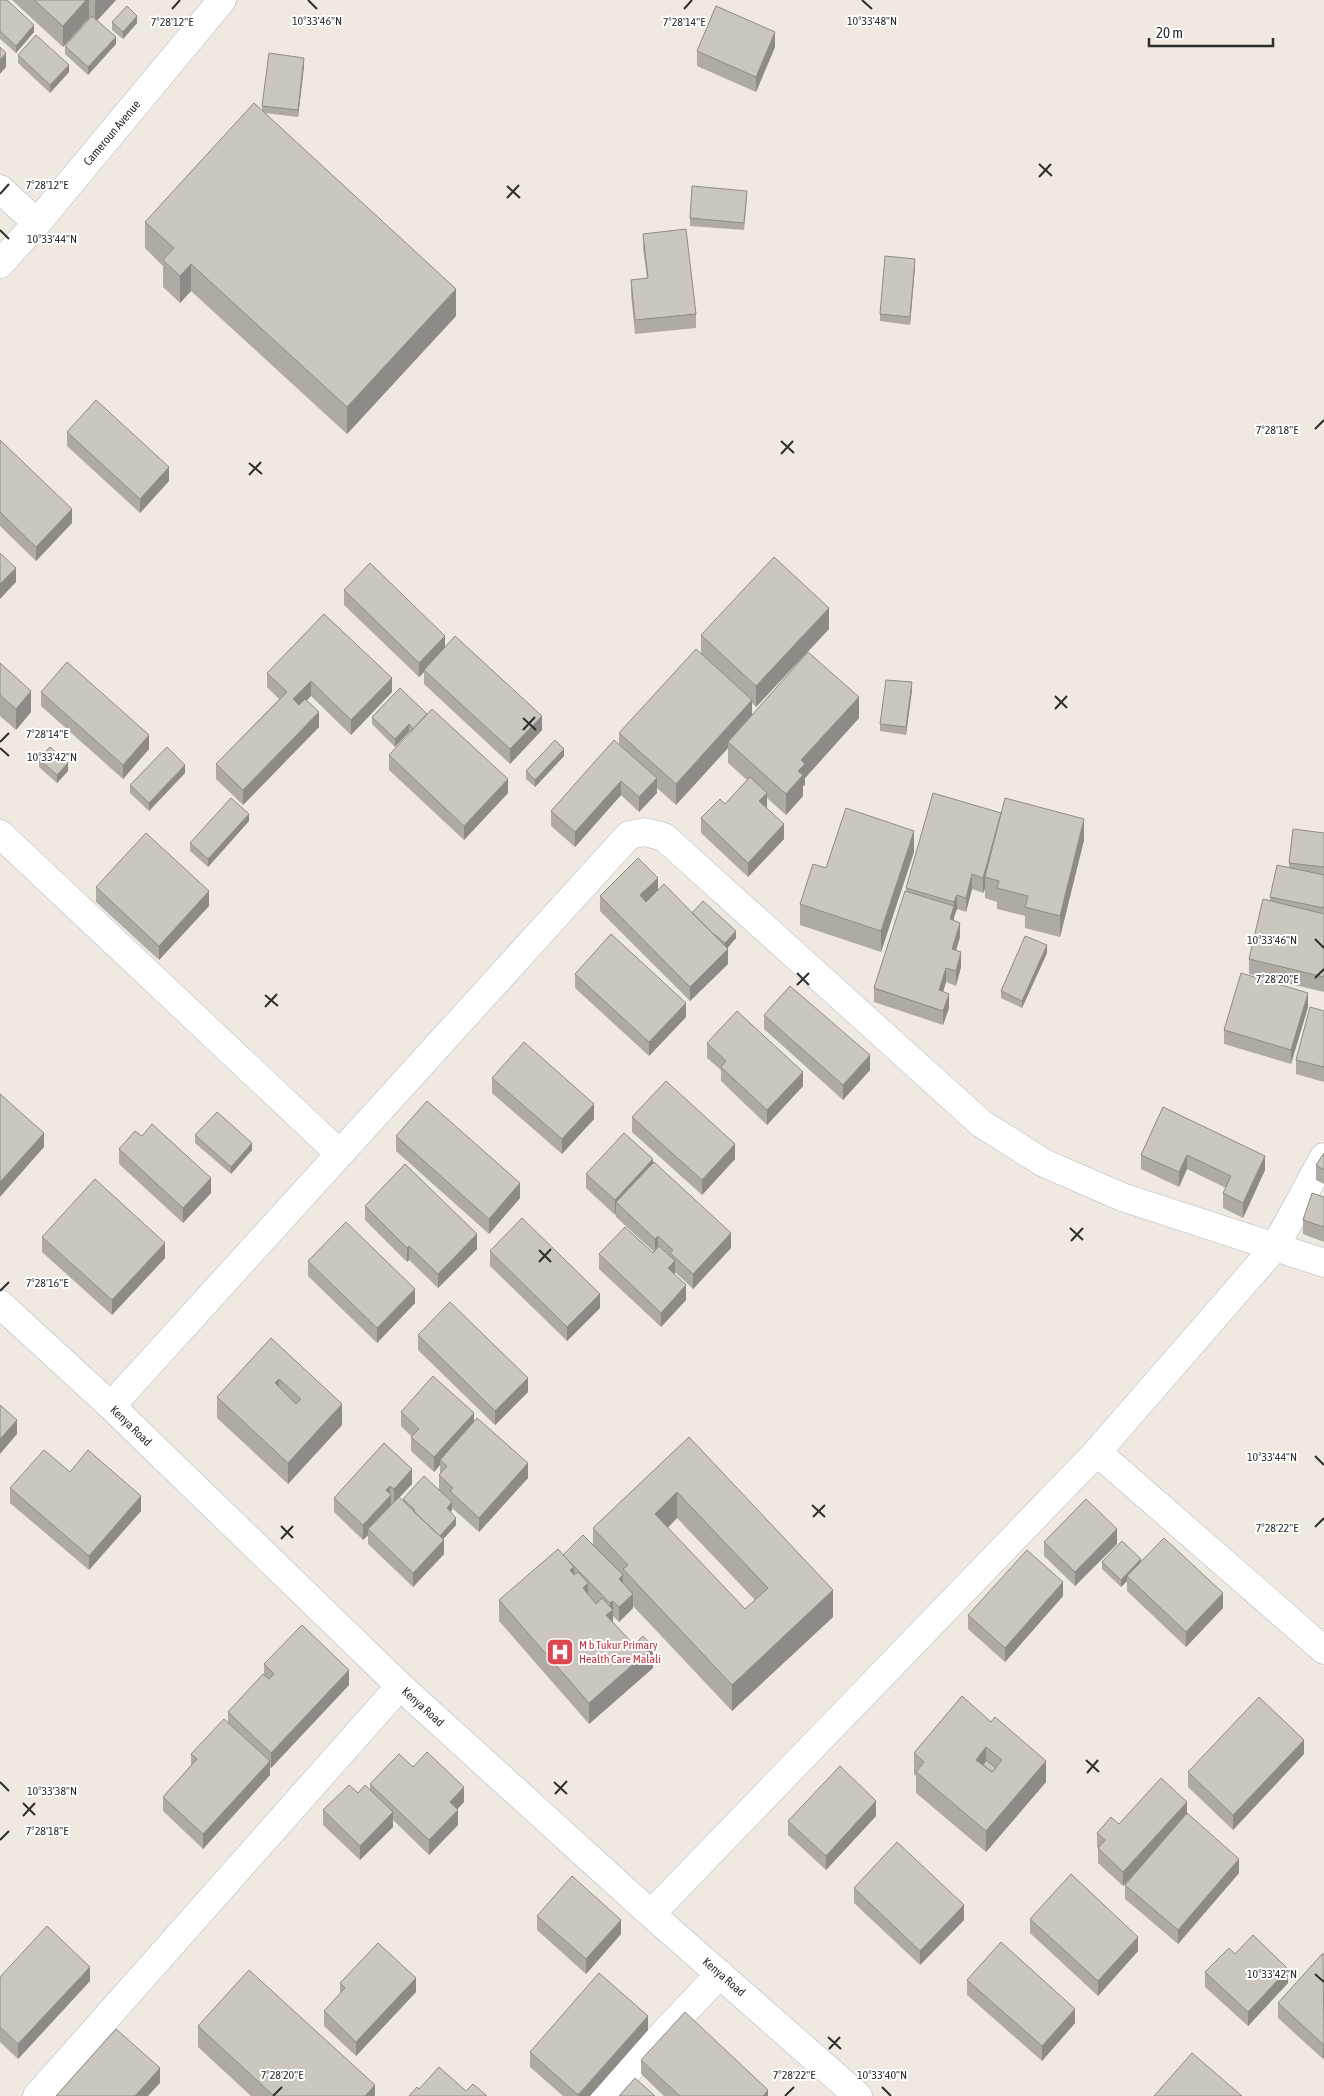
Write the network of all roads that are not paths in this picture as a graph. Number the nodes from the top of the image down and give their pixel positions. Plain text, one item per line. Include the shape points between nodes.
1 (222, 0) edge
2 (0, 190) edge
3 (37, 223) junction
4 (0, 264) edge
5 (0, 834) edge
6 (340, 1154) junction
7 (1324, 1157) edge
8 (1275, 1248) junction
9 (1324, 1263) edge
10 (0, 1304) edge
11 (111, 1406) junction
12 (1097, 1452) junction
13 (1324, 1650) edge
14 (400, 1686) junction
15 (651, 1914) junction
16 (720, 1974) junction
17 (37, 2096) edge
18 (604, 2096) edge
19 (858, 2096) edge

1 - 3 street, Cameroun Avenue
2 - 3 street
3 - 4 street, Cameroun Avenue
5 - 6 street
6 - 8 street via 629,835 645,832 664,837 982,1124 1044,1163 1122,1197
6 - 11 street
7 - 8 street
8 - 9 street
8 - 12 street
10 - 11 street, Kenya Road
11 - 14 street, Kenya Road
12 - 13 street
12 - 15 street
14 - 15 street, Kenya Road
14 - 17 street
15 - 16 street, Kenya Road
16 - 18 street
16 - 19 street, Kenya Road

